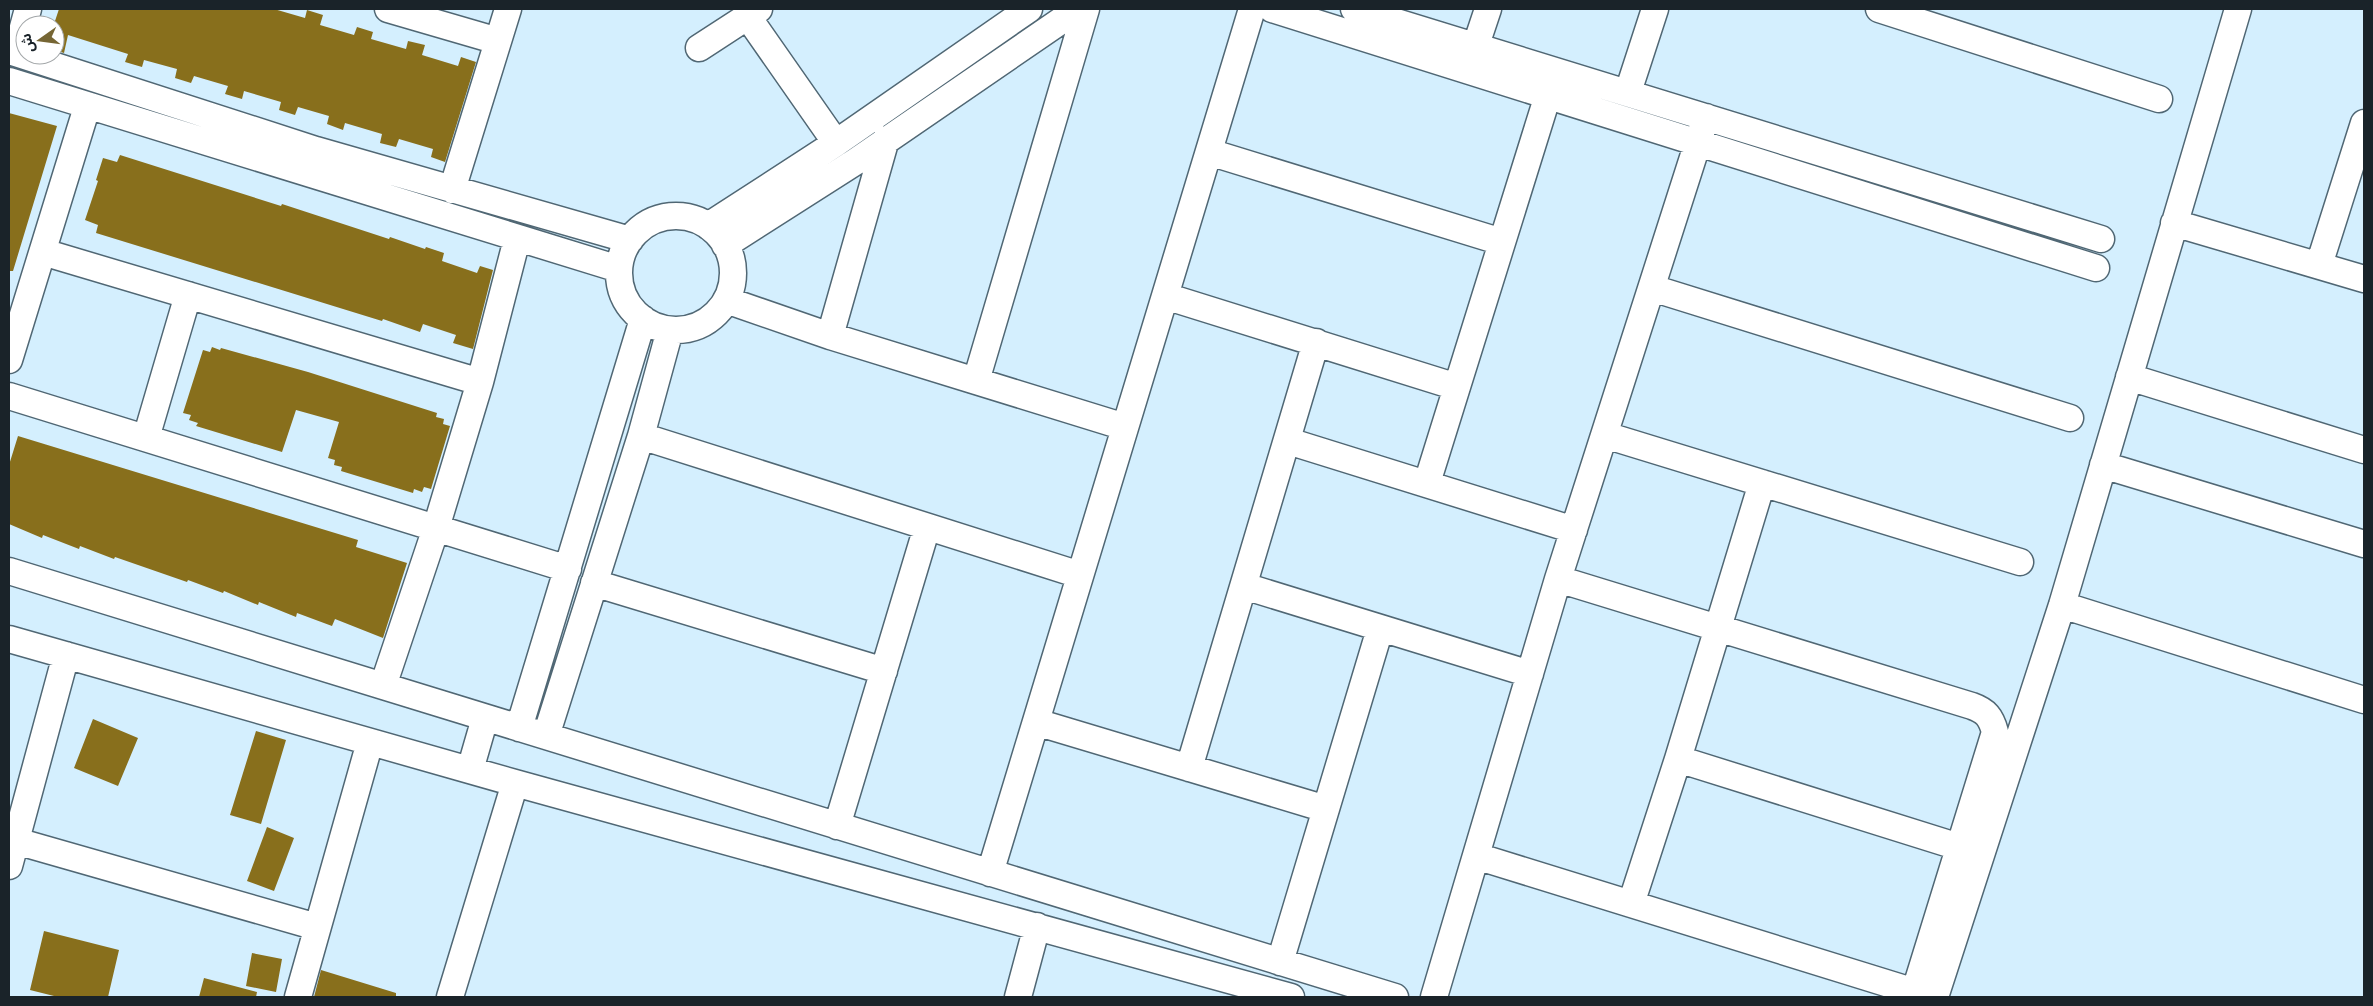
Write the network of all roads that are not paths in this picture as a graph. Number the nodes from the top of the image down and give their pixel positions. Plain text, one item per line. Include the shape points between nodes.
1 (28, 9) edge
2 (388, 9) edge
3 (508, 9) edge
4 (1029, 9) edge
5 (1078, 9) edge
6 (1086, 9) edge
7 (1252, 9) edge
8 (1272, 9) edge
9 (1354, 9) edge
10 (1488, 9) edge
11 (1655, 9) edge
12 (1879, 9) edge
13 (2238, 9) edge
14 (754, 13) edge
15 (498, 41) junction
16 (1476, 45) junction
17 (698, 48) dead end
18 (12, 52) edge
19 (9, 81) edge
20 (1628, 92) junction
21 (1548, 95) junction
22 (2159, 99) dead end
23 (87, 106) junction
24 (1706, 117) junction
25 (2364, 123) edge
26 (886, 139) junction
27 (836, 143) junction
28 (1699, 143) junction
29 (1208, 152) junction
30 (2359, 156) edge
31 (313, 161) junction
32 (452, 190) junction
33 (2174, 223) junction
34 (716, 235) junction
35 (517, 239) junction
36 (2101, 239) dead end
37 (630, 240) junction
38 (1502, 242) junction
39 (43, 252) junction
40 (2319, 265) junction
41 (2096, 268) dead end
42 (619, 269) junction
43 (2364, 279) edge
44 (1652, 288) junction
45 (188, 295) junction
46 (1165, 296) junction
47 (726, 300) junction
48 (643, 319) junction
49 (670, 330) junction
50 (830, 336) junction
51 (1316, 342) junction
52 (9, 360) edge
53 (2129, 378) junction
54 (976, 381) junction
55 (480, 382) junction
56 (1457, 387) junction
57 (9, 396) edge
58 (2070, 418) dead end
59 (1125, 428) junction
60 (1604, 435) junction
61 (641, 436) junction
62 (146, 438) junction
63 (1288, 441) junction
64 (2364, 450) edge
65 (2103, 465) junction
66 (1427, 483) junction
67 (1762, 483) junction
68 (928, 527) junction
69 (436, 528) junction
70 (1574, 530) junction
71 (2364, 544) edge
72 (2020, 562) dead end
73 (568, 569) junction
74 (9, 571) edge
75 (1080, 576) junction
76 (1558, 579) junction
77 (594, 583) junction
78 (1244, 586) junction
79 (2062, 605) junction
80 (1717, 628) junction
81 (1380, 629) junction
82 (9, 639) edge
83 (66, 655) junction
84 (884, 671) junction
85 (1530, 674) junction
86 (383, 686) junction
87 (2364, 700) edge
88 (485, 718) junction
89 (1036, 722) junction
90 (519, 728) junction
91 (546, 736) junction
92 (370, 742) junction
93 (1678, 759) junction
94 (1189, 768) junction
95 (470, 770) junction
96 (515, 783) junction
97 (1326, 810) junction
98 (837, 826) junction
99 (16, 841) junction
100 (1959, 847) junction
101 (1476, 856) junction
102 (9, 866) edge
103 (990, 873) junction
104 (1631, 904) junction
105 (1037, 926) junction
106 (317, 927) junction
107 (1280, 962) junction
108 (1921, 995) edge
109 (298, 997) edge
110 (450, 997) edge
111 (1018, 997) edge
112 (1291, 997) edge
113 (1395, 997) edge
114 (1434, 997) edge

1 - 18 street
2 - 15 street
3 - 15 street
4 - 27 street
5 - 26 street
6 - 54 street
7 - 29 street
8 - 21 street
9 - 16 street
10 - 16 street
11 - 20 street
12 - 22 street
13 - 33 street
14 - 17 street
14 - 27 street
15 - 32 street
16 - 20 street
18 - 31 street
19 - 23 street
20 - 24 street
21 - 28 street
21 - 38 street
23 - 31 street
23 - 39 street
24 - 28 street
24 - 36 street
25 - 30 street
26 - 34 street
26 - 50 street
27 - 34 street
28 - 41 street
28 - 44 street
29 - 38 street
29 - 46 street
30 - 40 street
31 - 32 street
31 - 35 street
32 - 37 street
33 - 40 street
33 - 53 street
34 - 37 street via 685,217 672,216 649,223
34 - 47 street via 730,255 733,278
35 - 42 street
35 - 55 street
37 - 42 street
38 - 56 street
39 - 45 street
39 - 52 street
40 - 43 street
42 - 48 street via 622,292
44 - 58 street
44 - 60 street
45 - 55 street
45 - 62 street
46 - 51 street
46 - 59 street
47 - 49 street via 718,312 696,327
47 - 50 street
48 - 49 street via 651,325
48 - 73 street
49 - 61 street
50 - 54 street
51 - 56 street
51 - 63 street
53 - 64 street
53 - 65 street
54 - 59 street
55 - 69 street
56 - 66 street
57 - 62 street
59 - 75 street
60 - 67 street
60 - 70 street
61 - 68 street
61 - 77 street
62 - 69 street
63 - 66 street
63 - 78 street
65 - 71 street
65 - 79 street
66 - 70 street
67 - 72 street
67 - 80 street
68 - 75 street
68 - 84 street
69 - 73 street
69 - 86 street
70 - 76 street
73 - 90 street
74 - 86 street
75 - 89 street
76 - 80 street
76 - 85 street
77 - 84 street
77 - 91 street
78 - 81 street
78 - 94 street
79 - 87 street
79 - 108 street
80 - 93 street
80 - 100 street via 1983,710 1992,720 1995,732
81 - 85 street
81 - 97 street
82 - 83 street
83 - 92 street
83 - 99 street
84 - 98 street
85 - 101 street
86 - 88 street
88 - 90 street
88 - 95 street
89 - 94 street
89 - 103 street
90 - 91 street
91 - 98 street
92 - 95 street
92 - 106 street
93 - 100 street
93 - 104 street
94 - 97 street
95 - 96 street
96 - 105 street
96 - 110 street
97 - 107 street
98 - 103 street
99 - 102 street
99 - 106 street
100 - 108 street
101 - 104 street
101 - 114 street
103 - 107 street
104 - 108 street
105 - 111 street
105 - 112 street
106 - 109 street
107 - 113 street

